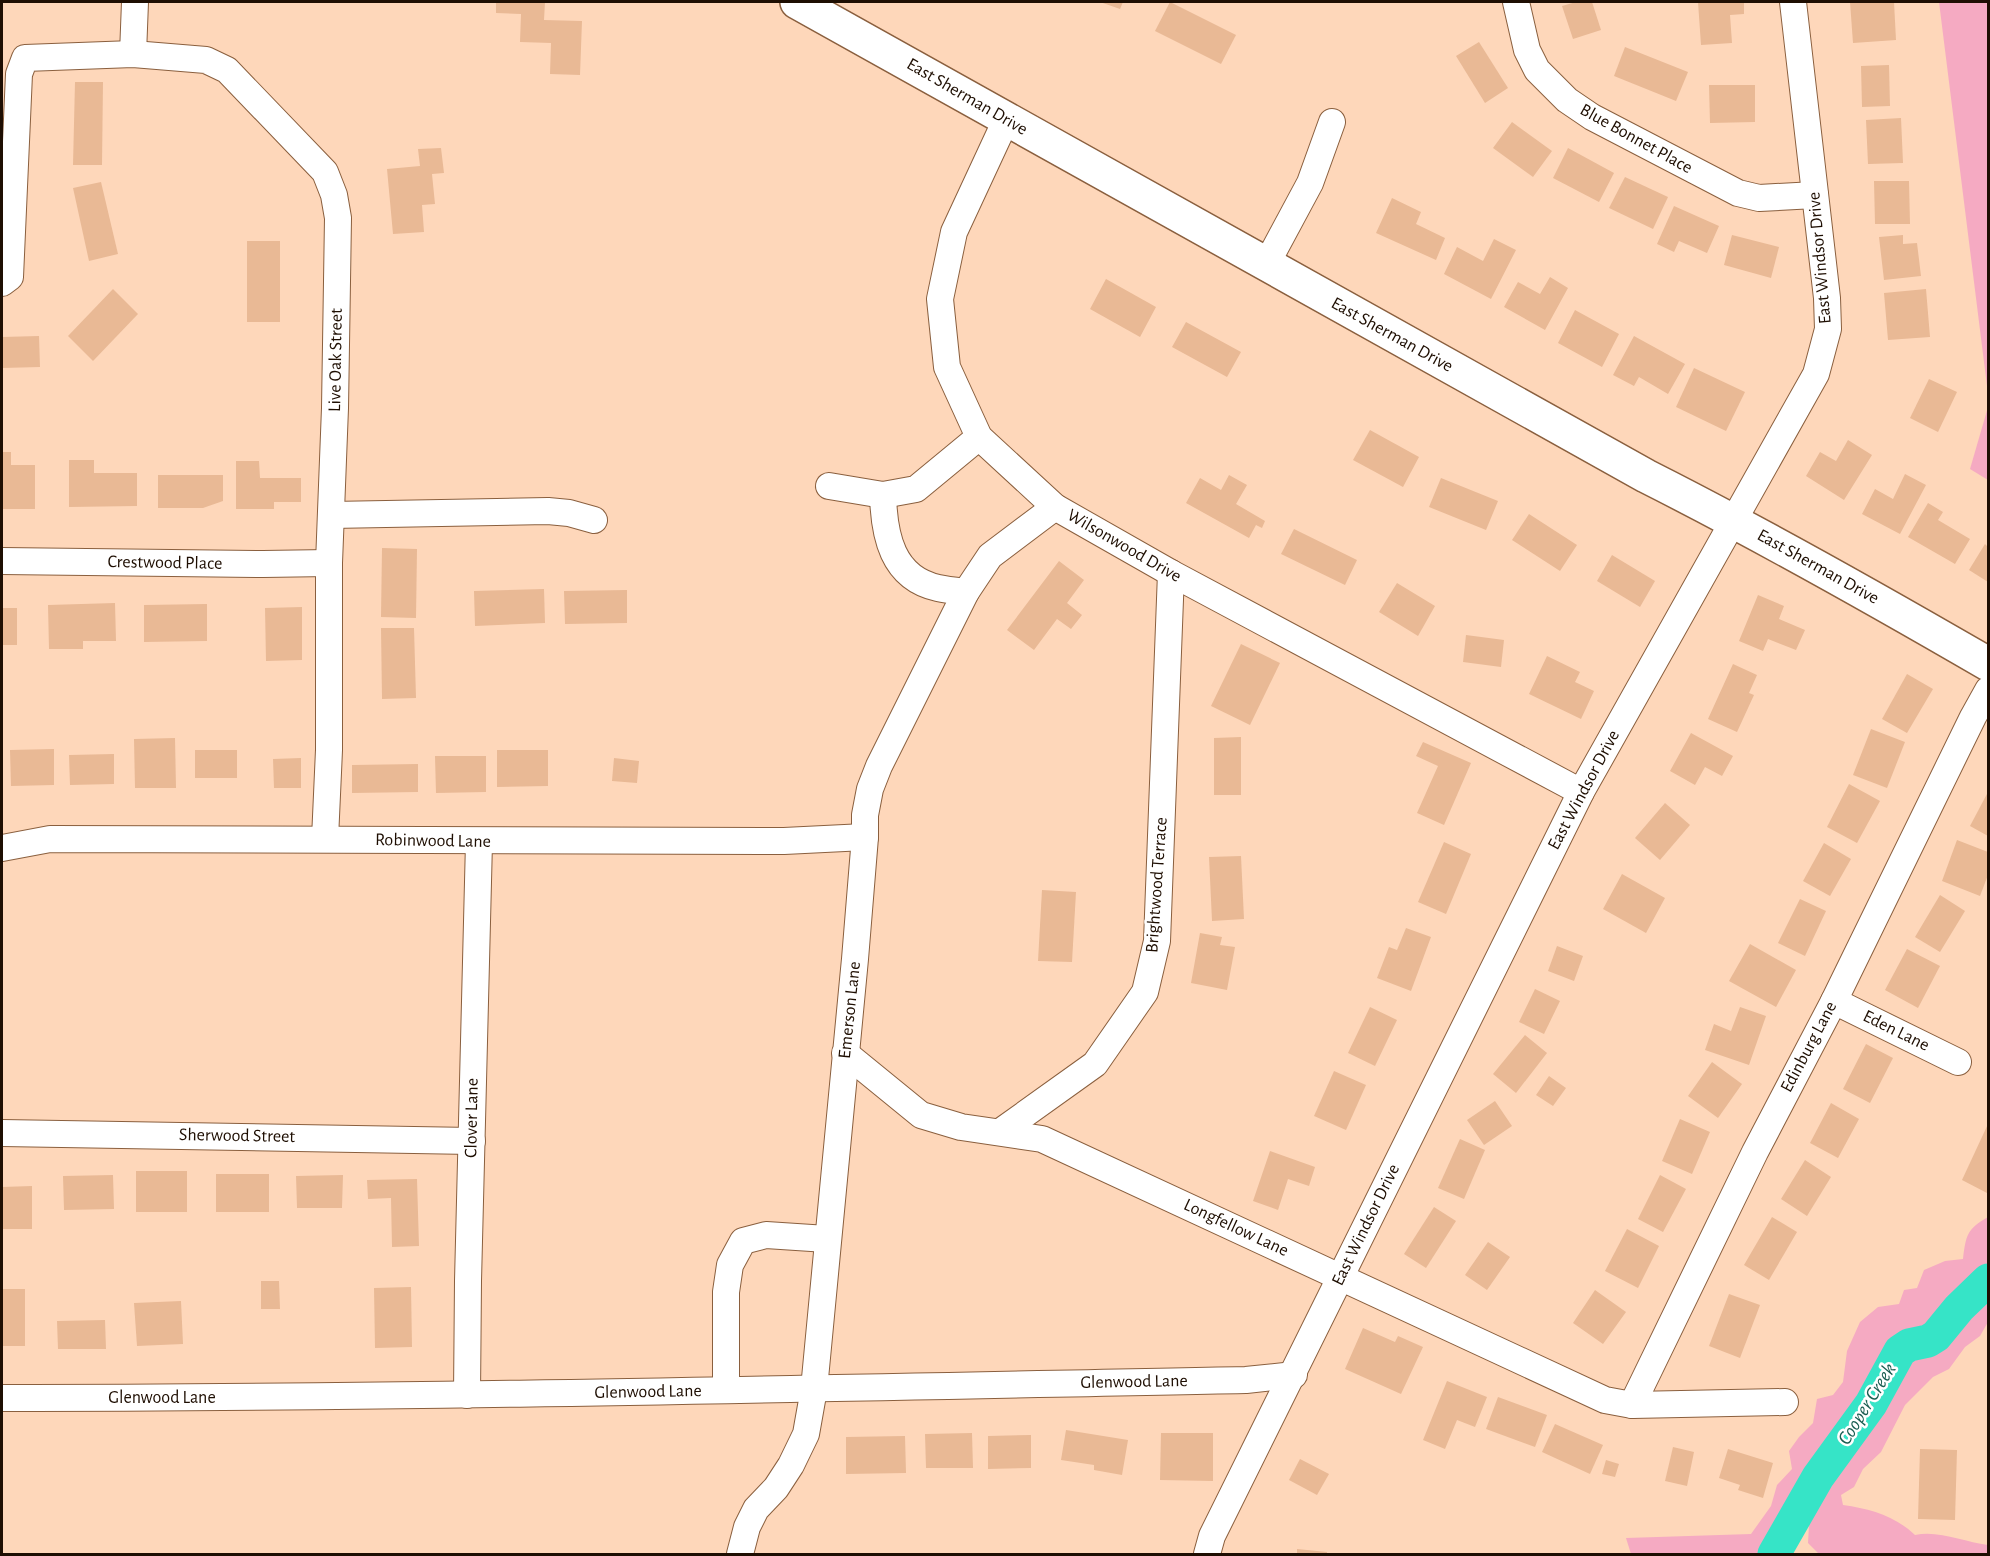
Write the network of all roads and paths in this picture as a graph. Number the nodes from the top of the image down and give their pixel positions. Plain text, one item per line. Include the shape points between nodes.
1 (135, 2) edge
2 (797, 2) edge
3 (1516, 2) edge
4 (1794, 2) edge
5 (133, 54) junction
6 (1006, 120) junction
7 (1332, 122) dead end
8 (1815, 195) junction
9 (1266, 265) junction
10 (2, 283) edge
11 (979, 437) junction
12 (829, 486) dead end
13 (883, 495) junction
14 (1055, 507) junction
15 (331, 515) junction
16 (594, 520) dead end
17 (1735, 520) junction
18 (2, 561) edge
19 (329, 563) junction
20 (1171, 573) junction
21 (966, 592) junction
22 (1989, 664) edge
23 (1989, 690) edge
24 (1581, 792) junction
25 (865, 837) junction
26 (325, 839) junction
27 (479, 842) junction
28 (2, 848) edge
29 (1834, 1001) junction
30 (845, 1053) junction
31 (1958, 1062) dead end
32 (2, 1132) edge
33 (1000, 1132) junction
34 (472, 1141) junction
35 (827, 1239) junction
36 (1341, 1276) junction
37 (1294, 1375) junction
38 (814, 1389) junction
39 (726, 1390) junction
40 (467, 1395) junction
41 (2, 1398) edge
42 (1785, 1402) dead end
43 (1632, 1405) junction
44 (740, 1554) edge
45 (1207, 1554) edge

1 - 5 street
2 - 6 main road, East Sherman Drive
3 - 8 street, Blue Bonnet Place via 1527,50 1537,70 1567,100 1592,117 1738,193 1759,198
4 - 8 street, East Windsor Drive
5 - 10 street, Live Oak Street via 25,58 19,74 10,277
5 - 15 street, Live Oak Street via 206,60 227,70 325,172 338,218
6 - 9 main road, East Sherman Drive
6 - 11 street, Wilsonwood Drive via 954,232 940,298 947,367
7 - 9 street via 1310,183
8 - 17 street, East Windsor Drive via 1828,329 1816,374
9 - 17 main road, East Sherman Drive via 1646,476
11 - 13 street via 916,489
11 - 14 street, Wilsonwood Drive
12 - 13 street
13 - 21 street via 884,523 896,561 915,578 936,588
14 - 20 street, Wilsonwood Drive
14 - 21 street, Emerson Lane via 990,556
15 - 16 street via 549,511
15 - 19 street, Live Oak Street
17 - 22 main road, East Sherman Drive
17 - 24 street, East Windsor Drive
18 - 19 street, Crestwood Place
19 - 26 street, Live Oak Street
20 - 24 street, Wilsonwood Drive
20 - 33 street, Brightwood Terrace via 1156,941 1145,992 1095,1064
21 - 25 street, Emerson Lane via 879,766 870,789
23 - 29 street, Edinburg Lane
24 - 36 street, East Windsor Drive
25 - 27 street, Robinwood Lane via 784,842
25 - 30 street, Emerson Lane
26 - 27 street, Robinwood Lane
26 - 28 street, Robinwood Lane via 50,839
27 - 34 street, Clover Lane
29 - 31 street, Eden Lane
29 - 43 street, Edinburg Lane via 1755,1152
30 - 33 street, Longfellow Lane via 921,1115 961,1127
30 - 35 street, Emerson Lane
32 - 34 street, Sherwood Street
33 - 36 street, Longfellow Lane via 1042,1139
34 - 40 street, Clover Lane
35 - 38 street, Emerson Lane
35 - 39 street via 766,1235 744,1240 730,1265 726,1292
36 - 37 street, East Windsor Drive
36 - 43 street, Longfellow Lane via 1605,1400
37 - 38 street, Glenwood Lane via 1246,1380
37 - 45 street, East Windsor Drive via 1212,1536
38 - 39 street, Glenwood Lane
38 - 44 street, Emerson Lane via 806,1434 777,1488 756,1509
39 - 40 street, Glenwood Lane
40 - 41 street, Glenwood Lane
42 - 43 street, Longfellow Lane

